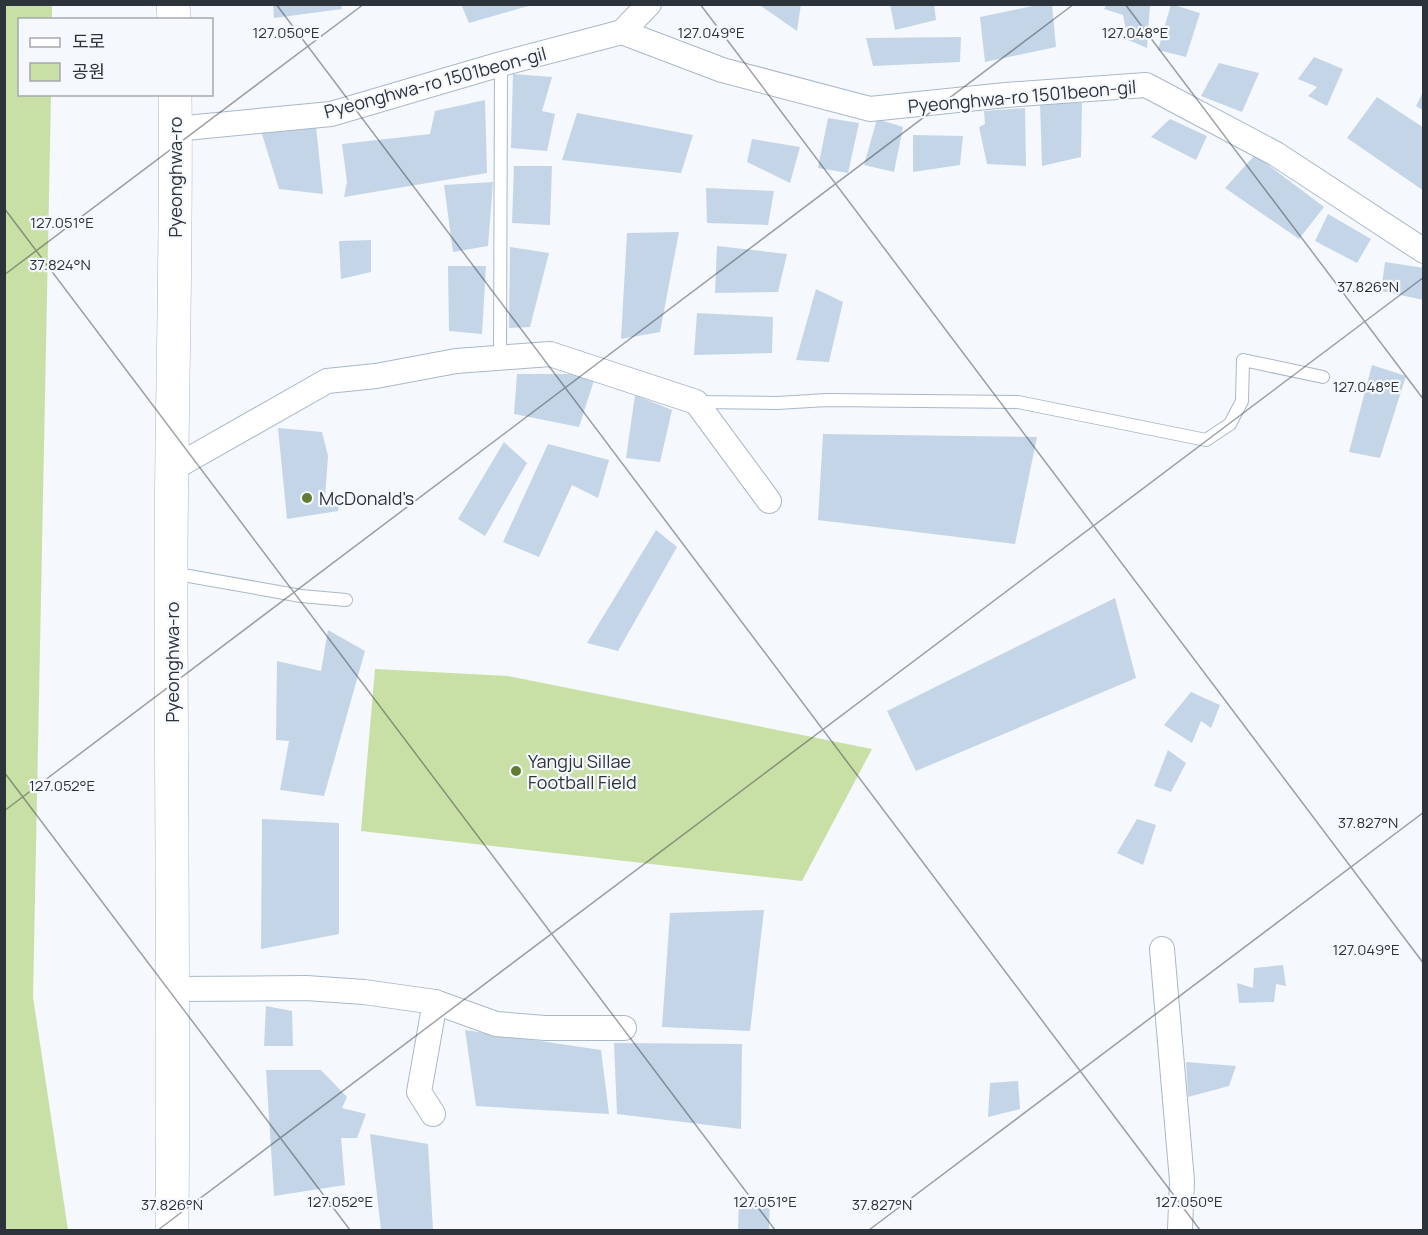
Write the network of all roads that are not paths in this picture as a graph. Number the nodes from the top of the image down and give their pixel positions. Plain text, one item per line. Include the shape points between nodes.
1 (649, 4) edge
2 (622, 32) junction
3 (501, 64) junction
4 (175, 96) edge
5 (175, 129) junction
6 (1424, 251) edge
7 (500, 358) junction
8 (1323, 377) dead end
9 (696, 402) junction
10 (172, 469) junction
11 (769, 501) dead end
12 (171, 573) junction
13 (346, 600) dead end
14 (1162, 949) dead end
15 (174, 989) junction
16 (435, 1002) junction
17 (624, 1028) dead end
18 (433, 1114) dead end
19 (172, 1230) edge
20 (1180, 1230) edge

1 - 2 street
2 - 3 street, Pyeonghwa-ro 1501beon-gil
2 - 6 street, Pyeonghwa-ro 1501beon-gil via 722,70 870,109 1146,85 1276,154
3 - 5 street, Pyeonghwa-ro 1501beon-gil via 331,114
3 - 7 lane
4 - 5 main road, Pyeonghwa-ro
5 - 10 main road, Pyeonghwa-ro
7 - 9 street via 550,354
7 - 10 street via 327,381
8 - 9 lane via 1243,360 1242,401 1230,424 1206,440 1018,402
9 - 11 street
10 - 12 main road, Pyeonghwa-ro
12 - 13 lane
12 - 15 main road, Pyeonghwa-ro
14 - 20 street via 1182,1181
15 - 16 street via 306,988
15 - 19 main road, Pyeonghwa-ro
16 - 17 street via 496,1024
16 - 18 street via 419,1092

